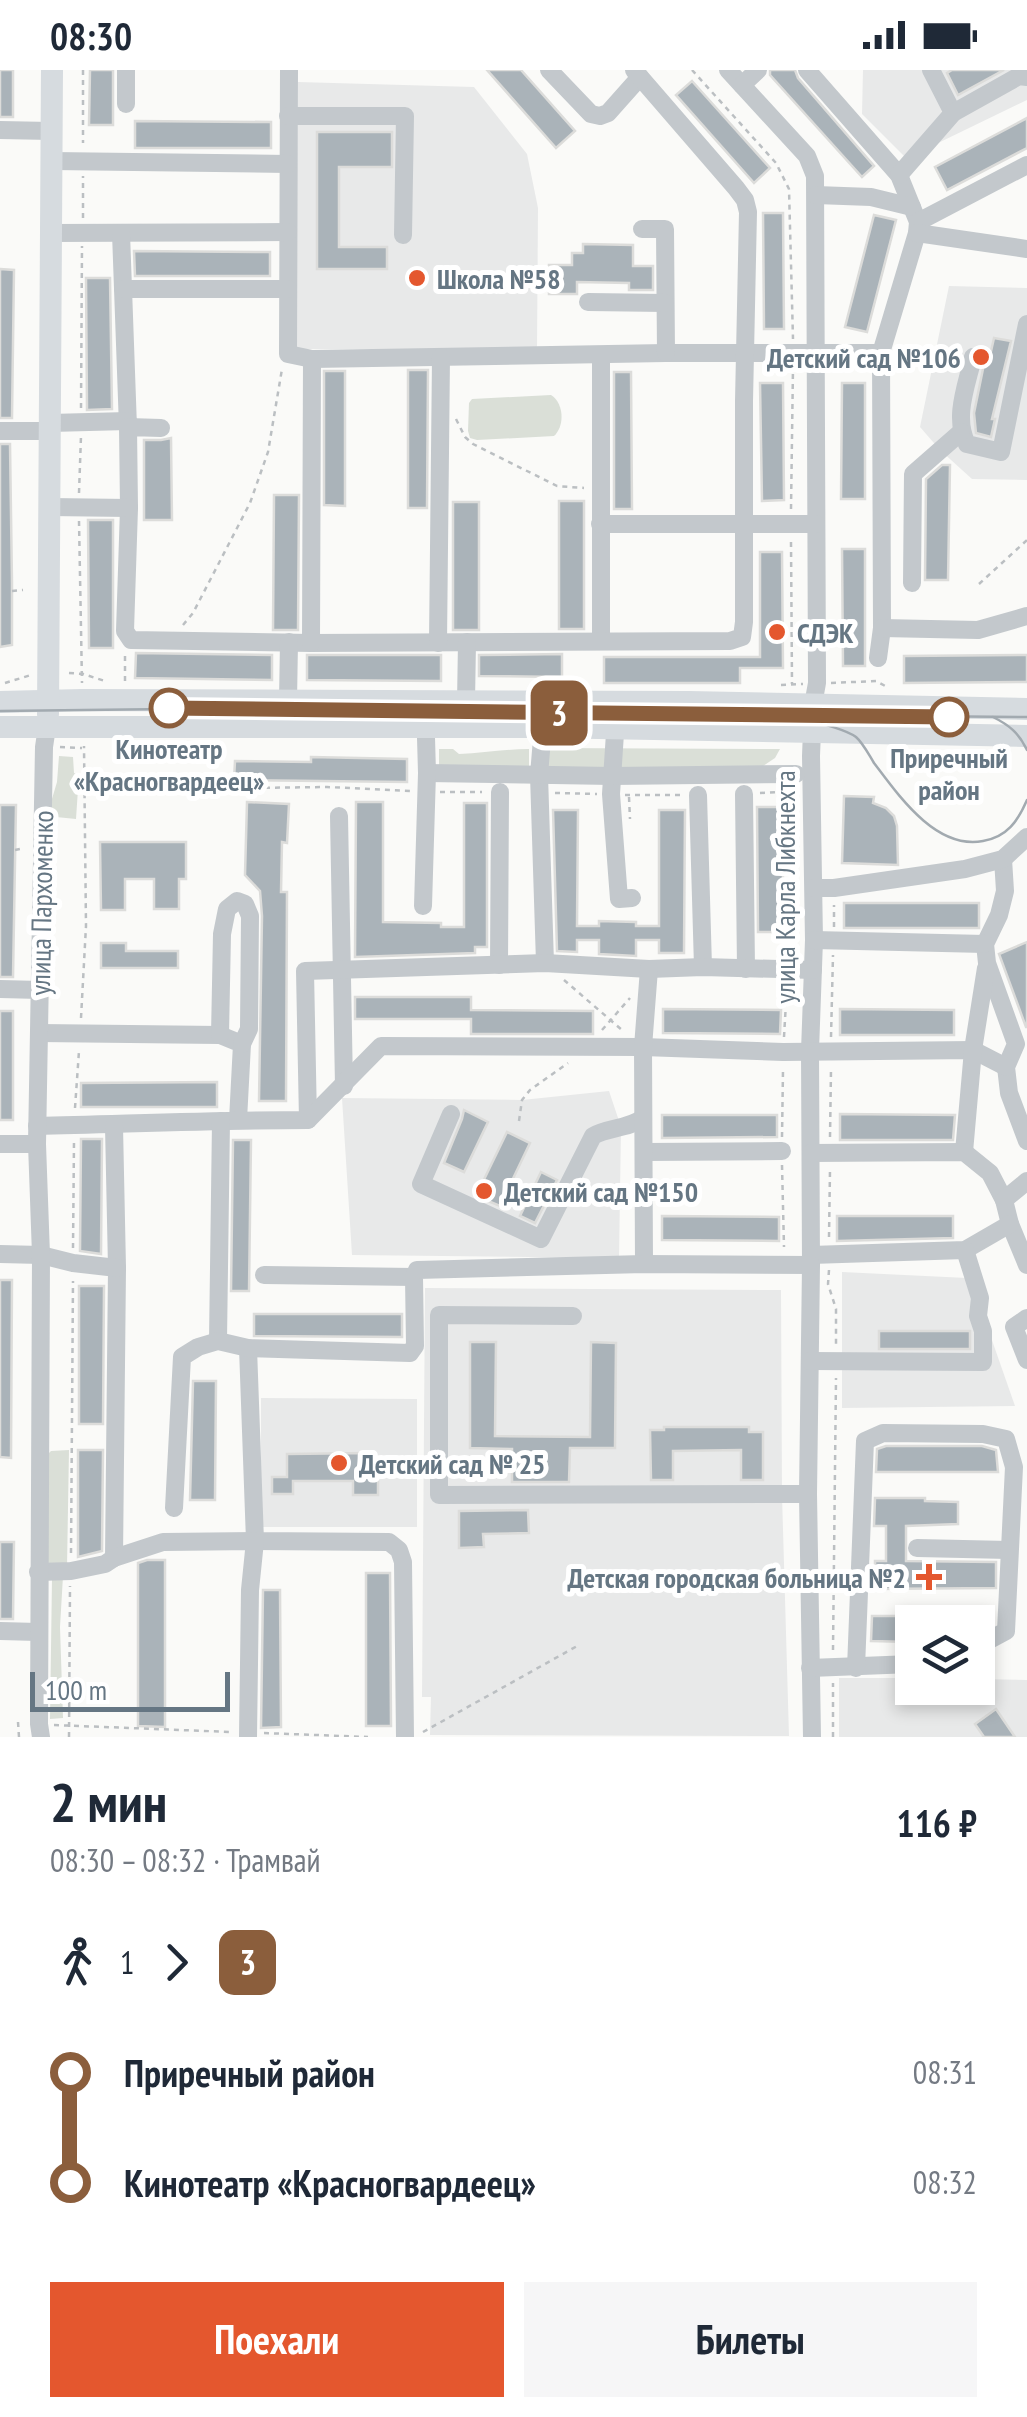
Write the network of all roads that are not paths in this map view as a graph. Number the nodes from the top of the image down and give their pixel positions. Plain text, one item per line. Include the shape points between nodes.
1 (52, 70) edge
2 (126, 70) edge
3 (288, 70) edge
4 (550, 70) edge
5 (728, 70) edge
6 (758, 70) edge
7 (807, 70) edge
8 (931, 70) edge
9 (637, 73) edge
10 (1003, 76) edge
11 (1027, 77) edge
12 (742, 85) junction
13 (126, 104) dead end
14 (953, 113) junction
15 (288, 116) junction
16 (0, 130) edge
17 (51, 130) junction
18 (52, 162) junction
19 (288, 164) junction
20 (1027, 165) edge
21 (899, 175) junction
22 (816, 195) junction
23 (916, 221) junction
24 (642, 229) dead end
25 (288, 232) junction
26 (52, 233) junction
27 (122, 233) junction
28 (403, 234) dead end
29 (1027, 249) edge
30 (288, 289) junction
31 (123, 290) junction
32 (588, 302) dead end
33 (666, 303) junction
34 (1027, 324) edge
35 (815, 352) junction
36 (880, 352) junction
37 (666, 353) junction
38 (745, 354) junction
39 (601, 355) junction
40 (440, 357) junction
41 (973, 357) dead end
42 (312, 359) junction
43 (128, 424) junction
44 (50, 427) junction
45 (161, 428) dead end
46 (0, 431) edge
47 (961, 432) junction
48 (50, 507) junction
49 (129, 508) junction
50 (744, 522) junction
51 (600, 524) junction
52 (816, 524) junction
53 (912, 583) dead end
54 (1027, 616) edge
55 (882, 628) junction
56 (289, 642) junction
57 (438, 642) junction
58 (467, 642) junction
59 (601, 642) junction
60 (310, 643) junction
61 (878, 658) dead end
62 (49, 701) junction
63 (0, 702) edge
64 (288, 702) junction
65 (425, 702) junction
66 (466, 702) junction
67 (542, 702) junction
68 (616, 702) junction
69 (802, 704) junction
70 (1027, 709) edge
71 (0, 727) edge
72 (425, 727) junction
73 (543, 727) junction
74 (47, 728) junction
75 (616, 728) junction
76 (812, 733) junction
77 (1027, 736) edge
78 (426, 773) junction
79 (796, 774) dead end
80 (539, 775) junction
81 (612, 776) junction
82 (500, 792) dead end
83 (744, 794) dead end
84 (698, 795) dead end
85 (339, 816) dead end
86 (1027, 837) edge
87 (1003, 859) junction
88 (814, 888) junction
89 (632, 898) dead end
90 (423, 906) dead end
91 (824, 940) junction
92 (986, 953) junction
93 (545, 963) junction
94 (499, 965) junction
95 (704, 967) junction
96 (343, 969) junction
97 (649, 969) junction
98 (746, 969) junction
99 (814, 970) junction
100 (0, 989) edge
101 (40, 990) junction
102 (39, 1034) junction
103 (220, 1035) junction
104 (242, 1044) junction
105 (643, 1047) junction
106 (973, 1050) junction
107 (810, 1051) junction
108 (1006, 1067) junction
109 (344, 1086) junction
110 (450, 1114) dead end
111 (643, 1118) junction
112 (230, 1120) junction
113 (308, 1120) junction
114 (114, 1126) junction
115 (37, 1135) junction
116 (1027, 1141) edge
117 (0, 1144) edge
118 (782, 1150) road end
119 (645, 1152) junction
120 (964, 1152) junction
121 (820, 1153) junction
122 (1027, 1180) edge
123 (1004, 1200) junction
124 (1010, 1224) junction
125 (965, 1250) junction
126 (0, 1254) edge
127 (40, 1255) junction
128 (817, 1259) junction
129 (644, 1264) junction
130 (1027, 1266) edge
131 (118, 1268) junction
132 (264, 1275) dead end
133 (414, 1277) junction
134 (573, 1316) dead end
135 (1027, 1318) edge
136 (218, 1340) junction
137 (248, 1348) junction
138 (1027, 1360) edge
139 (810, 1361) junction
140 (808, 1494) junction
141 (174, 1508) dead end
142 (255, 1541) junction
143 (917, 1548) dead end
144 (1009, 1550) junction
145 (114, 1558) junction
146 (38, 1572) junction
147 (0, 1631) edge
148 (38, 1632) junction
149 (995, 1637) edge
150 (895, 1665) edge
151 (810, 1668) junction
152 (856, 1668) junction
153 (40, 1730) edge
154 (248, 1735) edge
155 (412, 1735) edge
156 (812, 1737) edge

1 - 17 main road, улица Пархоменко
2 - 13 street
3 - 15 street
4 - 9 street via 600,116
5 - 12 street, улица Карла Либкнехта
6 - 12 street
7 - 21 street
8 - 14 street
9 - 38 street via 744,200
10 - 11 street
10 - 14 street
12 - 22 street, улица Карла Либкнехта via 807,156
14 - 21 street
15 - 19 street
15 - 28 street via 404,116
16 - 17 street
17 - 18 main road, улица Пархоменко
18 - 19 street
18 - 26 main road, улица Пархоменко
19 - 25 street
20 - 23 street
21 - 23 street
22 - 23 street via 871,197
22 - 35 street, улица Карла Либкнехта
23 - 29 street
23 - 36 street
24 - 33 street via 665,229
25 - 27 street
25 - 30 street
26 - 27 street
26 - 44 main road, улица Пархоменко
27 - 31 street
30 - 31 street
30 - 42 street via 288,354
31 - 43 street
32 - 33 street
33 - 37 street
34 - 47 street via 1000,452 968,444
35 - 36 street
35 - 38 street
35 - 52 street, улица Карла Либкнехта
36 - 55 street
37 - 38 street
37 - 39 street
38 - 50 street
39 - 40 street
39 - 51 street
40 - 42 street
40 - 57 street
41 - 47 street
42 - 60 street
43 - 44 street
43 - 45 street
43 - 49 street
44 - 46 street
44 - 48 main road, улица Пархоменко
47 - 53 street via 913,474
48 - 49 street
48 - 62 main road, улица Пархоменко
49 - 56 street via 130,640
50 - 51 street
50 - 52 street
50 - 59 street via 742,637
51 - 59 street
52 - 69 street, улица Карла Либкнехта via 817,684
54 - 55 street via 978,630
55 - 61 street
56 - 60 street
56 - 64 street
57 - 58 street
57 - 60 street
58 - 59 street
58 - 66 street
62 - 63 main road
62 - 64 main road
62 - 74 main road, улица Пархоменко
64 - 65 main road
65 - 66 main road
65 - 72 street
66 - 67 main road
67 - 68 main road
67 - 73 street
68 - 69 main road
68 - 75 street
69 - 70 main road
69 - 76 street, улица Карла Либкнехта
71 - 74 main road
72 - 73 main road
72 - 74 main road
72 - 78 street
73 - 75 main road
73 - 80 street
74 - 101 street, улица Пархоменко
75 - 76 main road
75 - 81 street
76 - 77 main road
76 - 88 street, улица Карла Либкнехта
78 - 80 street
78 - 90 street
79 - 81 street
80 - 81 street
80 - 93 street
81 - 89 street via 619,899
82 - 94 street
83 - 98 street
84 - 95 street
85 - 96 street
86 - 87 street
87 - 88 street via 965,870
87 - 92 street via 1005,891
88 - 91 street, улица Карла Либкнехта
91 - 92 street
91 - 99 street, улица Карла Либкнехта
92 - 106 street
92 - 108 street via 1016,1044
93 - 94 street
93 - 97 street
94 - 96 street
95 - 97 street
95 - 98 street
96 - 109 street
96 - 113 street via 305,971
97 - 105 street
98 - 99 street
99 - 107 street, улица Карла Либкнехта
100 - 101 street
101 - 102 street, улица Пархоменко
102 - 103 street
102 - 115 street, улица Пархоменко
103 - 104 street
103 - 104 street via 222,934 227,909 237,901 250,916 249,1029
104 - 112 street
105 - 107 street
105 - 109 street via 382,1046
105 - 111 street
106 - 107 street
106 - 108 street
106 - 120 street
107 - 121 street, улица Карла Либкнехта
108 - 116 street
109 - 113 street
110 - 111 street via 421,1184 541,1239 593,1136
111 - 119 street
112 - 113 street
112 - 114 street
112 - 136 street
114 - 115 street via 74,1125
114 - 131 street
115 - 117 street
115 - 127 street, улица Пархоменко
118 - 119 street
119 - 129 street
120 - 121 street
120 - 123 street via 990,1173
121 - 128 street, улица Карла Либкнехта
122 - 123 street
123 - 124 street
124 - 125 street
124 - 130 street
125 - 128 street
125 - 139 street via 980,1298 984,1362
126 - 127 street
127 - 131 street
127 - 146 street, улица Пархоменко
128 - 129 street via 784,1265
128 - 139 street, улица Карла Либкнехта
129 - 133 street via 426,1269
131 - 145 street
132 - 133 street
133 - 137 street via 410,1353
134 - 140 street via 439,1315 439,1495
135 - 138 street via 1014,1328
136 - 137 street
136 - 141 street via 182,1357
137 - 142 street
139 - 140 street, улица Карла Либкнехта
140 - 151 street, улица Карла Либкнехта
142 - 145 street via 162,1542
142 - 154 street
142 - 155 street via 389,1542 399,1550
143 - 144 street
144 - 149 street via 1006,1631
144 - 152 street via 1014,1467 1006,1439 883,1434 866,1441
145 - 146 street
146 - 148 street, улица Пархоменко
147 - 148 street
148 - 153 street, улица Пархоменко
150 - 152 street
151 - 152 street
151 - 156 street, улица Карла Либкнехта

